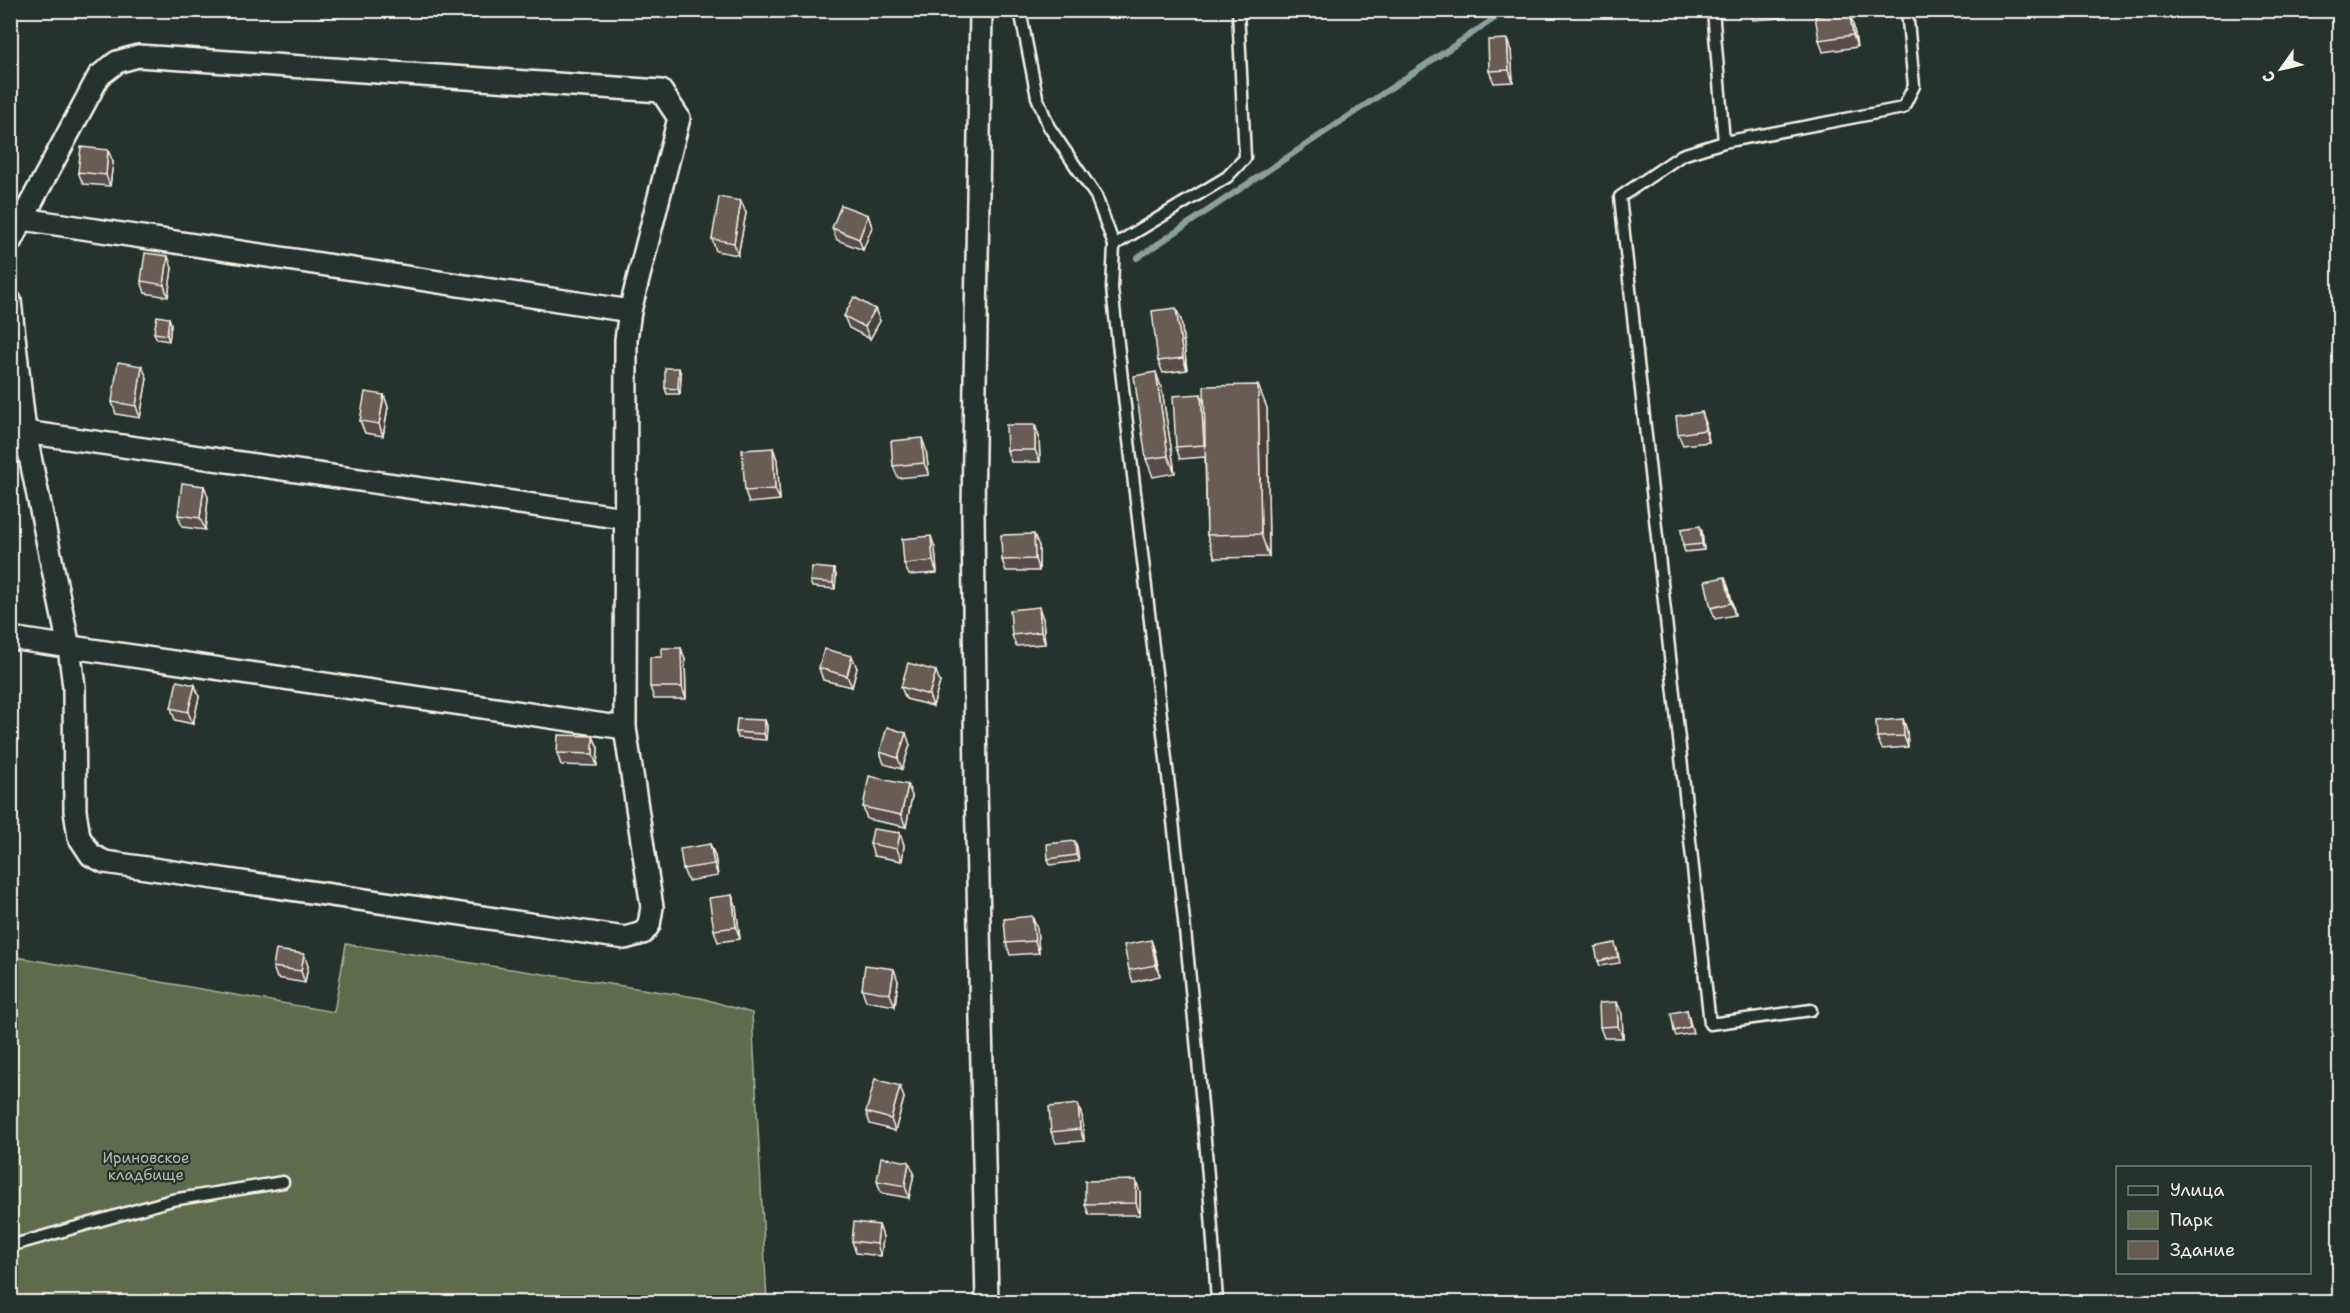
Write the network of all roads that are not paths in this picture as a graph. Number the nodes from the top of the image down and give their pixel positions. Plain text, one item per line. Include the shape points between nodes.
1 (981, 10) edge
2 (1020, 10) edge
3 (1238, 10) edge
4 (1713, 10) edge
5 (1907, 10) edge
6 (1724, 142) junction
7 (23, 219) junction
8 (10, 242) edge
9 (1114, 245) junction
10 (10, 302) edge
11 (630, 311) junction
12 (25, 432) junction
13 (624, 518) junction
14 (10, 638) edge
15 (69, 647) junction
16 (625, 728) junction
17 (1811, 1010) dead end
18 (283, 1182) dead end
19 (10, 1246) edge
20 (987, 1302) edge
21 (1217, 1302) edge

1 - 20 street via 973,511
2 - 9 lane via 1037,97 1045,117 1096,196
3 - 9 lane via 1245,158 1227,177
4 - 6 lane
5 - 6 lane via 1914,86 1903,108
6 - 17 lane via 1682,155 1620,197 1710,1024
7 - 8 street
7 - 11 street
7 - 11 street via 99,76 117,62 138,56 661,92 679,118
9 - 21 lane via 1112,288 1180,894
10 - 12 street
11 - 13 street via 626,340
12 - 13 street
12 - 15 street
13 - 16 street
14 - 15 street
15 - 16 street
15 - 16 street via 74,687 75,811 79,837 91,855 105,862 625,938 643,933 649,925 652,907
18 - 19 lane via 172,1200

